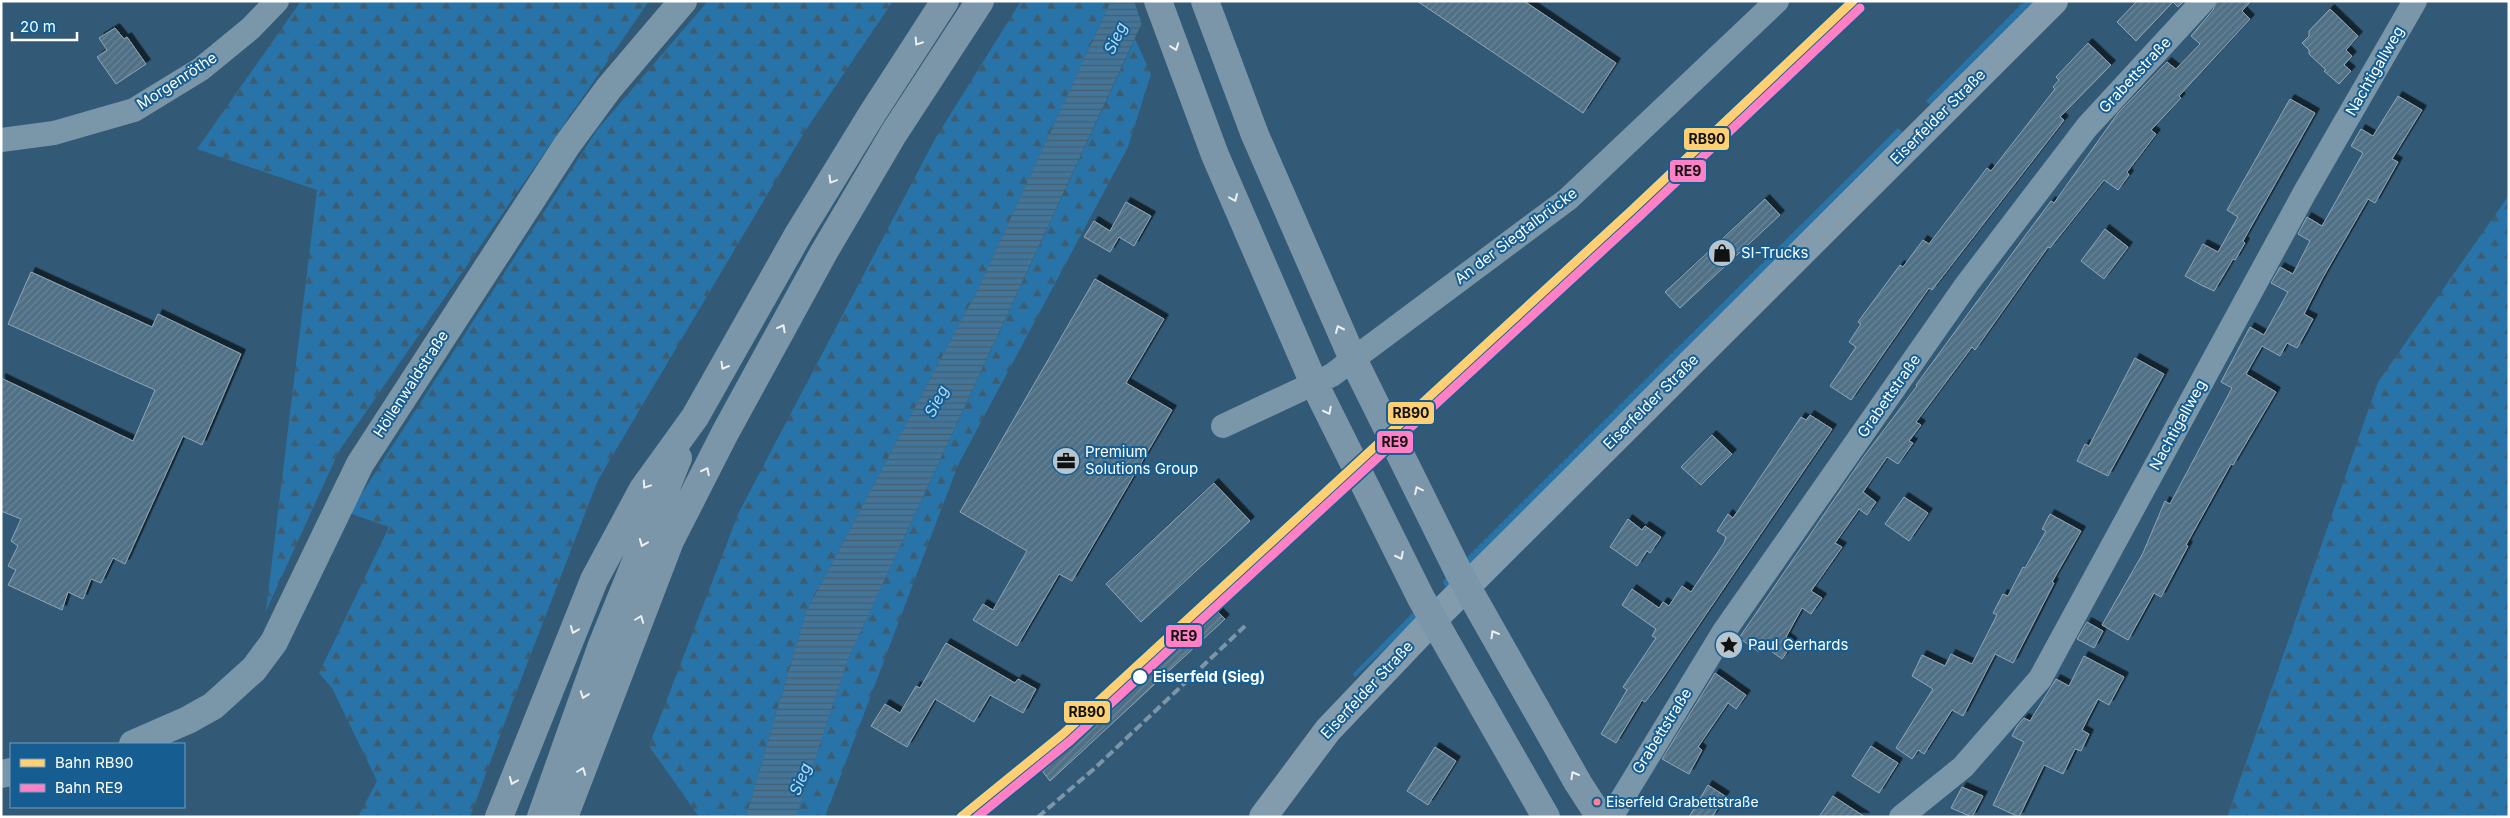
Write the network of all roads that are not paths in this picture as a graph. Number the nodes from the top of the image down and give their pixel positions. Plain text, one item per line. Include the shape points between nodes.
1 (277, 1) edge
2 (683, 1) edge
3 (945, 1) edge
4 (980, 1) edge
5 (1158, 1) edge
6 (1206, 1) edge
7 (1777, 1) edge
8 (2054, 1) edge
9 (2203, 1) edge
10 (2415, 1) edge
11 (1, 140) edge
12 (695, 417) junction
13 (1223, 426) dead end
14 (135, 743) edge
15 (499, 817) edge
16 (541, 817) edge
17 (564, 817) edge
18 (1263, 817) edge
19 (1546, 817) edge
20 (1600, 817) edge
21 (1611, 817) edge
22 (1901, 817) edge

1 - 11 street, Morgenröthe via 251,28 201,69 134,110 54,133
2 - 14 street, Höllenwaldstraße via 609,88 567,145 360,464 274,642 254,669 213,706
3 -> 12 highway via 799,233
17 -> 4 highway via 674,533 824,252 894,132
5 -> 19 highway, bridge via 1215,155 1312,379 1421,598
20 -> 6 highway, bridge via 1459,573 1352,357 1255,135
7 - 13 street, An der Siegtalbrücke via 1568,198 1332,375
8 - 18 main road, Eiserfelder Straße via 1427,626 1328,730
9 - 21 street, Grabettstraße via 2087,127 1967,284 1723,633
10 - 22 street, Nachtigallweg via 2305,192 2040,679 1963,767
12 -> 15 highway via 643,489 594,580
12 -> 16 highway via 602,645

